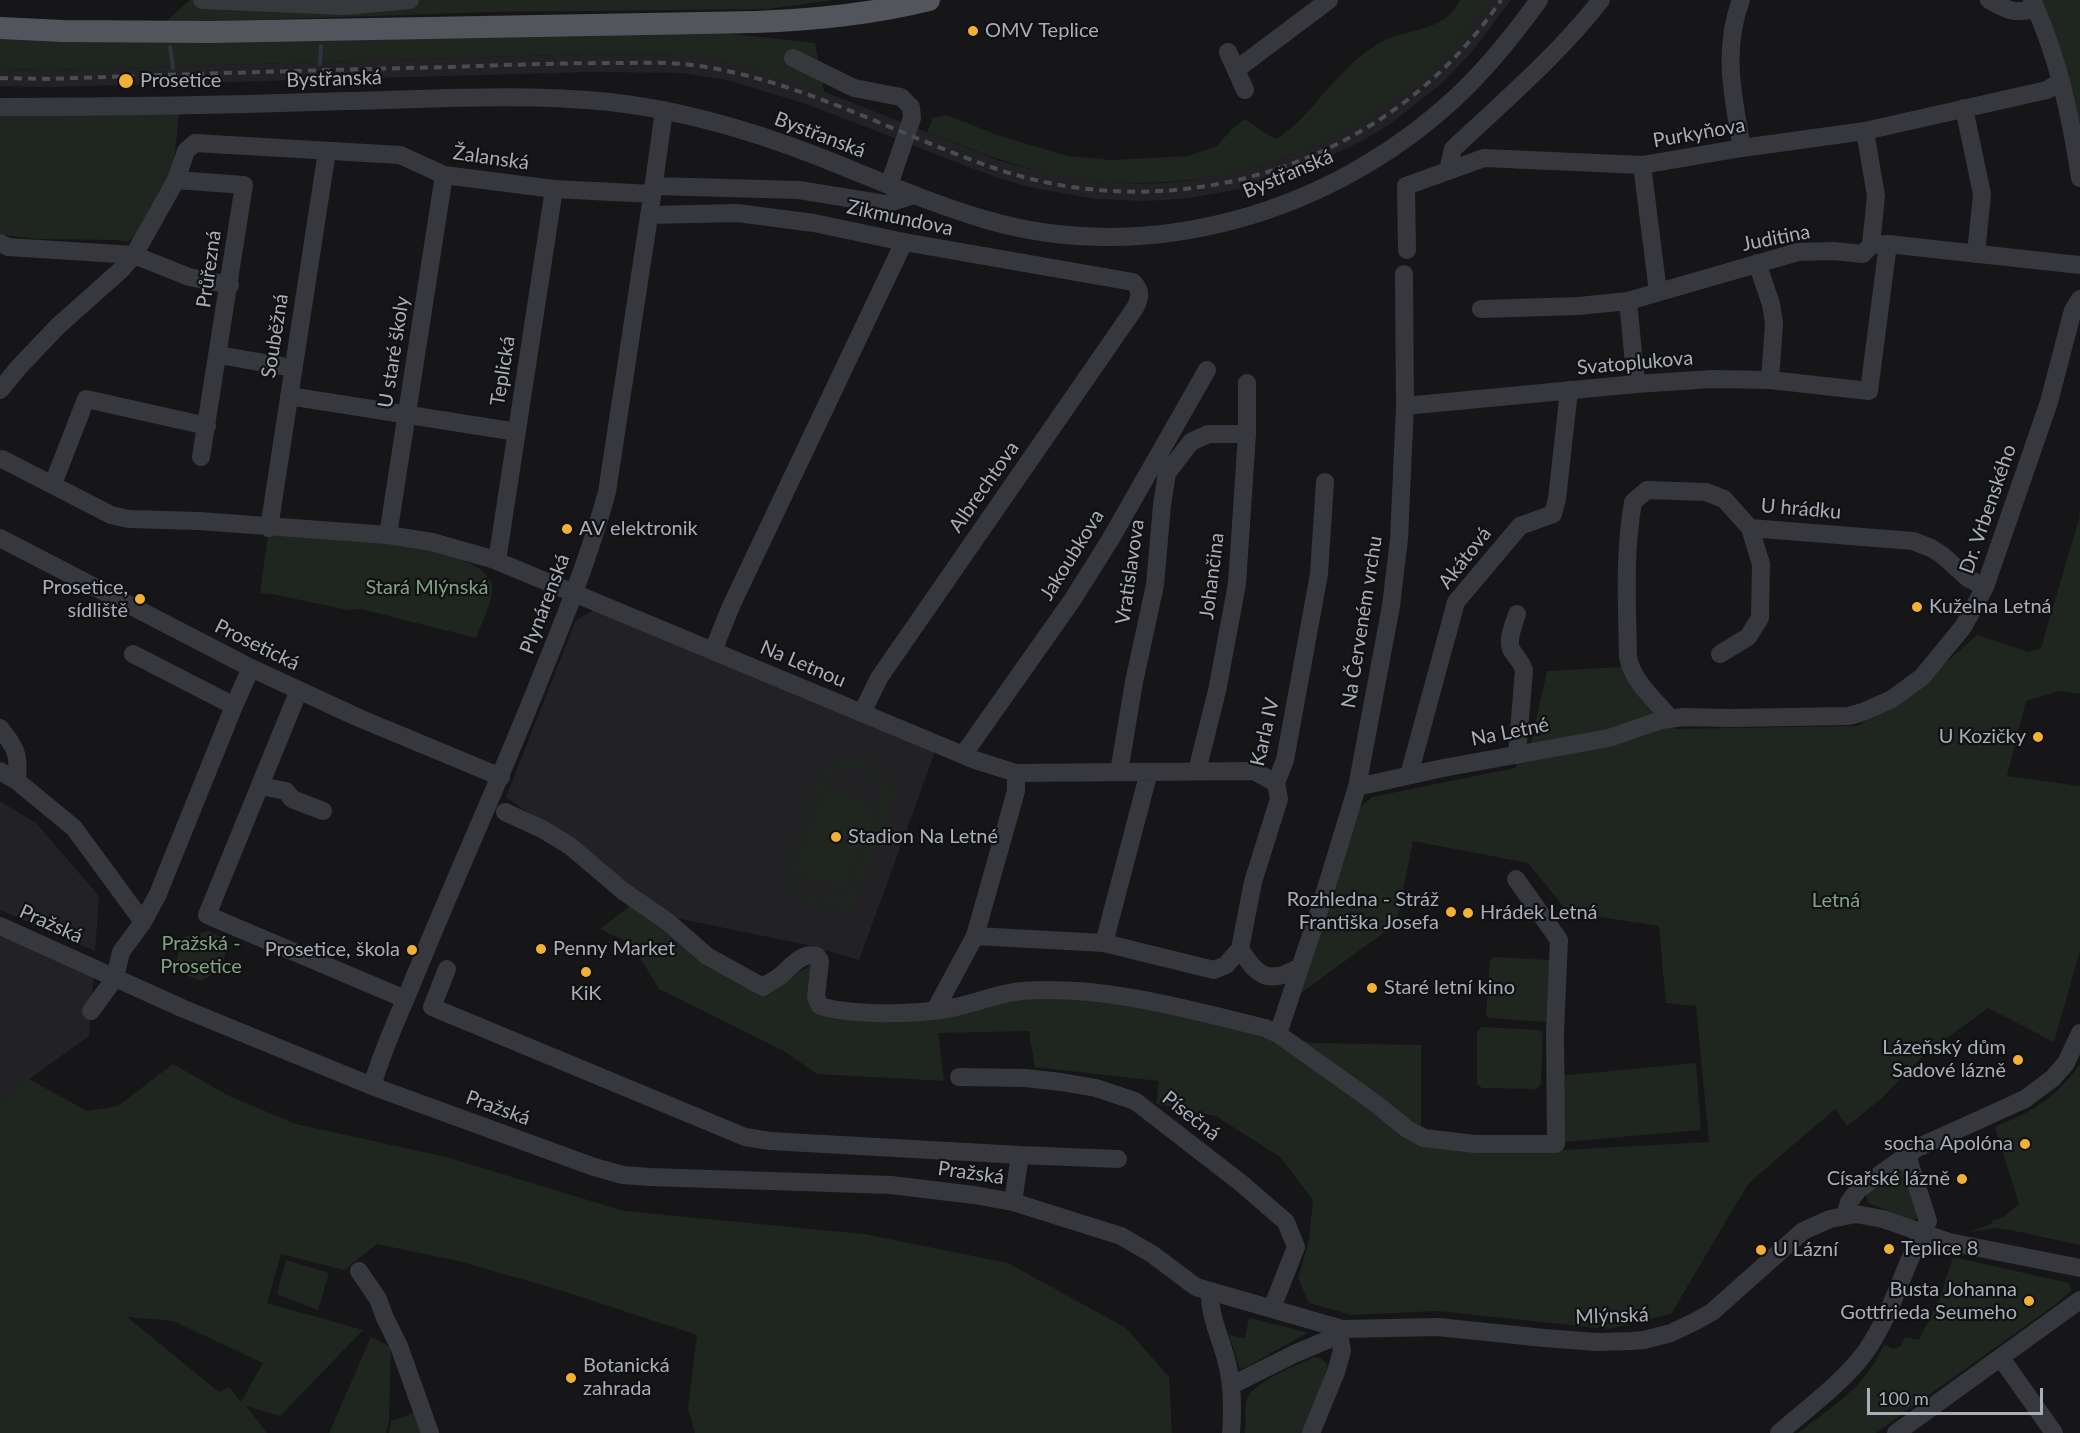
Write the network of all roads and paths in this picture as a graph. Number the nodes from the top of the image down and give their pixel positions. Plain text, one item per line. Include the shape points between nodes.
1 (202, 0) edge
2 (410, 0) edge
3 (929, 0) edge
4 (1329, 0) edge
5 (1539, 0) edge
6 (1602, 0) edge
7 (1741, 0) edge
8 (1989, 0) edge
9 (2034, 5) edge
10 (0, 28) edge
11 (1228, 52) dead end
12 (793, 58) dead end
13 (1237, 69) junction
14 (2061, 81) junction
15 (1245, 90) dead end
16 (0, 107) edge
17 (1964, 108) junction
18 (664, 110) junction
19 (1864, 131) junction
20 (1742, 148) junction
21 (327, 151) junction
22 (1642, 165) junction
23 (1448, 171) junction
24 (444, 175) junction
25 (2080, 178) edge
26 (176, 180) junction
27 (889, 185) junction
28 (554, 189) junction
29 (653, 190) junction
30 (915, 195) junction
31 (649, 215) junction
32 (904, 242) junction
33 (0, 243) edge
34 (1880, 245) junction
35 (1407, 250) dead end
36 (1976, 254) junction
37 (134, 255) junction
38 (1757, 263) junction
39 (2080, 265) edge
40 (1404, 274) dead end
41 (230, 285) junction
42 (1138, 287) joint
43 (1658, 292) junction
44 (2080, 298) edge
45 (1628, 301) junction
46 (1481, 309) dead end
47 (219, 355) junction
48 (293, 368) junction
49 (1207, 370) dead end
50 (1770, 380) junction
51 (1246, 383) dead end
52 (1636, 384) junction
53 (0, 390) edge
54 (1569, 390) junction
55 (289, 396) junction
56 (1405, 406) junction
57 (407, 414) junction
58 (207, 426) junction
59 (516, 432) junction
60 (1247, 434) junction
61 (201, 457) dead end
62 (1, 458) edge
63 (1325, 482) dead end
64 (53, 484) junction
65 (269, 528) junction
66 (1750, 528) junction
67 (388, 535) junction
68 (0, 538) edge
69 (497, 561) junction
70 (1985, 587) junction
71 (575, 594) junction
72 (1517, 614) dead end
73 (713, 651) junction
74 (133, 654) dead end
75 (1720, 654) dead end
76 (251, 668) junction
77 (299, 690) junction
78 (234, 706) junction
79 (861, 713) junction
80 (1671, 719) junction
81 (0, 728) edge
82 (963, 755) junction
83 (1517, 755) junction
84 (0, 771) edge
85 (1197, 771) junction
86 (1119, 772) junction
87 (1149, 772) junction
88 (1016, 773) junction
89 (1409, 775) junction
90 (501, 777) junction
91 (17, 781) junction
92 (1276, 783) junction
93 (261, 786) junction
94 (1357, 787) junction
95 (323, 811) dead end
96 (505, 812) dead end
97 (1516, 879) dead end
98 (143, 922) junction
99 (0, 926) edge
100 (975, 936) junction
101 (1104, 943) junction
102 (1240, 949) junction
103 (1300, 967) junction
104 (447, 969) dead end
105 (115, 978) junction
106 (405, 999) junction
107 (935, 1010) junction
108 (91, 1011) dead end
109 (2080, 1033) edge
110 (1278, 1034) junction
111 (959, 1077) dead end
112 (372, 1086) junction
113 (1020, 1155) junction
114 (1907, 1155) junction
115 (1118, 1159) dead end
116 (1013, 1202) junction
117 (1845, 1216) junction
118 (1922, 1233) junction
119 (2080, 1268) edge
120 (359, 1271) dead end
121 (1210, 1292) junction
122 (2080, 1300) edge
123 (1272, 1308) junction
124 (1340, 1332) junction
125 (2001, 1358) junction
126 (1232, 1385) junction
127 (430, 1433) edge
128 (1232, 1433) edge
129 (1311, 1433) edge
130 (1779, 1433) edge
131 (1896, 1433) edge
132 (2054, 1433) edge

1 - 2 street via 345,6
3 - 10 main road via 865,12 766,22 210,32
4 - 13 street
5 - 30 street, Bystřanská via 1480,74 1425,124 1344,176 1254,215 1162,234 1092,237 1044,233 1001,223
6 - 23 street via 1554,55 1453,149
7 - 20 street via 1729,54
8 - 9 street via 2019,13
9 - 14 street
11 - 13 street
12 - 27 street via 854,88 901,97 907,102 912,118
13 - 15 street
14 - 17 street, Purkyňova via 2047,90
14 - 25 street
16 - 18 street, Bystřanská via 181,107 502,97 585,100
17 - 19 street, Purkyňova
17 - 36 street via 1982,194
18 - 27 street, Bystřanská via 746,131
18 - 29 street, Plynárenská
19 - 20 street, Purkyňova
19 - 34 street
20 - 22 street, Purkyňova
21 - 24 street, Žalanská via 400,155
21 - 26 street, Žalanská via 195,143 186,150
21 - 48 street, Souběžná
22 - 23 street, Purkyňova via 1484,158
22 - 43 street
23 - 35 street, Purkyňova via 1406,186
24 - 28 street, Žalanská
24 - 57 street, U staré školy
26 - 37 street
26 - 41 street, Průřezná via 244,186
27 - 30 street, Bystřanská
28 - 29 street, Žalanská
28 - 59 street, Teplická
29 - 30 street, Žalanská via 799,190 885,204
29 - 31 street, Plynárenská
31 - 32 street, Zikmundova via 737,213 814,223
31 - 71 street, Plynárenská via 607,492
32 - 42 street, Zikmundova via 1099,275 1133,282
32 - 73 street
33 - 37 street via 8,247
34 - 36 street, Juditina
34 - 38 street, Juditina via 1863,254 1798,252
34 - 50 street, Svatoplukova via 1869,392
36 - 39 street, Juditina
37 - 41 street via 189,277
37 - 53 street via 58,326
38 - 43 street, Juditina
38 - 50 street via 1774,323
40 - 56 street, Na Červeném vrchu
41 - 47 street, Průřezná
42 - 79 street, Albrechtova via 1140,297 1135,308 879,678
43 - 45 street, Juditina
44 - 70 street, Dr. Vrbenského via 2073,310 2049,402
45 - 46 street, Juditina
45 - 52 street
47 - 48 street
47 - 58 street, Průřezná
48 - 55 street, Souběžná
49 - 82 street, Jakoubkova via 1073,599
50 - 52 street, Svatoplukova
51 - 60 street, Johančina
52 - 54 street, Svatoplukova
54 - 56 street, Svatoplukova
54 - 89 street, Akátová via 1553,514 1520,526 1456,602
55 - 57 street
55 - 65 street, Souběžná
56 - 94 street, Na Červeném vrchu via 1399,539 1391,606
57 - 59 street
57 - 67 street, U staré školy
58 - 61 street, Průřezná
58 - 64 street via 86,399
59 - 69 street, Teplická
60 - 85 street, Johančina via 1237,584
60 - 86 street, Vratislavova via 1208,434 1191,441 1167,473 1155,585
62 - 64 street
63 - 92 street, Karla IV via 1319,574 1285,760
64 - 65 street via 120,517
65 - 67 street
66 - 70 street, U hrádku via 1913,541 1937,551 1968,579
66 - 75 street via 1761,564 1760,618 1748,637
66 - 80 street, U hrádku via 1724,500 1706,492 1647,490 1633,502 1626,584 1630,666
67 - 69 street via 432,542
68 - 76 street, Prosetická
69 - 71 street
70 - 80 street, Dr. Vrbenského via 1963,627 1922,677 1892,699 1863,712 1849,716
71 - 73 street, Na Letnou
71 - 90 street, Plynárenská
72 - 83 street via 1510,648 1524,670
73 - 79 street, Na Letnou
74 - 78 street
76 - 77 street, Prosetická
76 - 78 street
77 - 90 street, Prosetická
77 - 93 street
78 - 98 street
79 - 82 street, Na Letnou
80 - 83 street, Na Letné via 1609,738
81 - 91 street via 18,758
82 - 88 street, Na Letnou
83 - 89 street, Na Letné
84 - 91 street
85 - 87 street, Na Letnou
85 - 92 street, Na Letnou via 1254,771
86 - 87 street, Na Letnou
86 - 88 street, Na Letnou
87 - 101 street
88 - 100 street via 1016,791
89 - 94 street, Na Letné
90 - 106 street, Plynárenská
91 - 98 street via 74,828
92 - 102 street, Karla IV via 1279,799 1253,882
93 - 95 street via 286,791 292,799
93 - 106 street via 207,915
94 - 103 street, Na Červeném vrchu
96 - 107 street via 570,846 707,956 763,987 794,962 811,955 820,961 816,997 820,1006 878,1012
97 - 110 street via 1558,940 1556,1144 1475,1144 1424,1138
98 - 105 street via 122,952
99 - 105 street, Pražská
100 - 101 street
100 - 107 street
101 - 102 street via 1214,970 1226,965
102 - 103 street via 1258,972 1274,978
103 - 110 street, Na Červeném vrchu
104 - 113 street, Pražská via 432,1007 745,1137 770,1142
105 - 108 street
105 - 112 street, Pražská
106 - 112 street, Plynárenská
107 - 110 street via 1022,991 1090,991 1229,1019
109 - 114 street via 2066,1063 2025,1100
111 - 123 street, Písečná via 1061,1082 1135,1101 1286,1222 1296,1247
112 - 116 street, Pražská via 623,1175 891,1185
113 - 115 street, Pražská
113 - 116 street, Pražská
114 - 117 street via 1858,1190
114 - 118 street via 1928,1221
116 - 121 street, Pražská via 1121,1236 1196,1287
117 - 118 street, Mlýnská via 1875,1216
117 - 124 street, Mlýnská via 1798,1235 1724,1302 1696,1321 1644,1340 1597,1342 1438,1327
118 - 119 street, Mlýnská via 1948,1242
118 - 130 street via 1863,1356
120 - 127 street via 378,1299 399,1346
121 - 123 street, Pražská
121 - 126 street via 1209,1302
122 - 125 street
123 - 124 street, Pražská
124 - 126 street
124 - 129 street via 1342,1351 1336,1372
125 - 131 street
125 - 132 street
126 - 128 street

